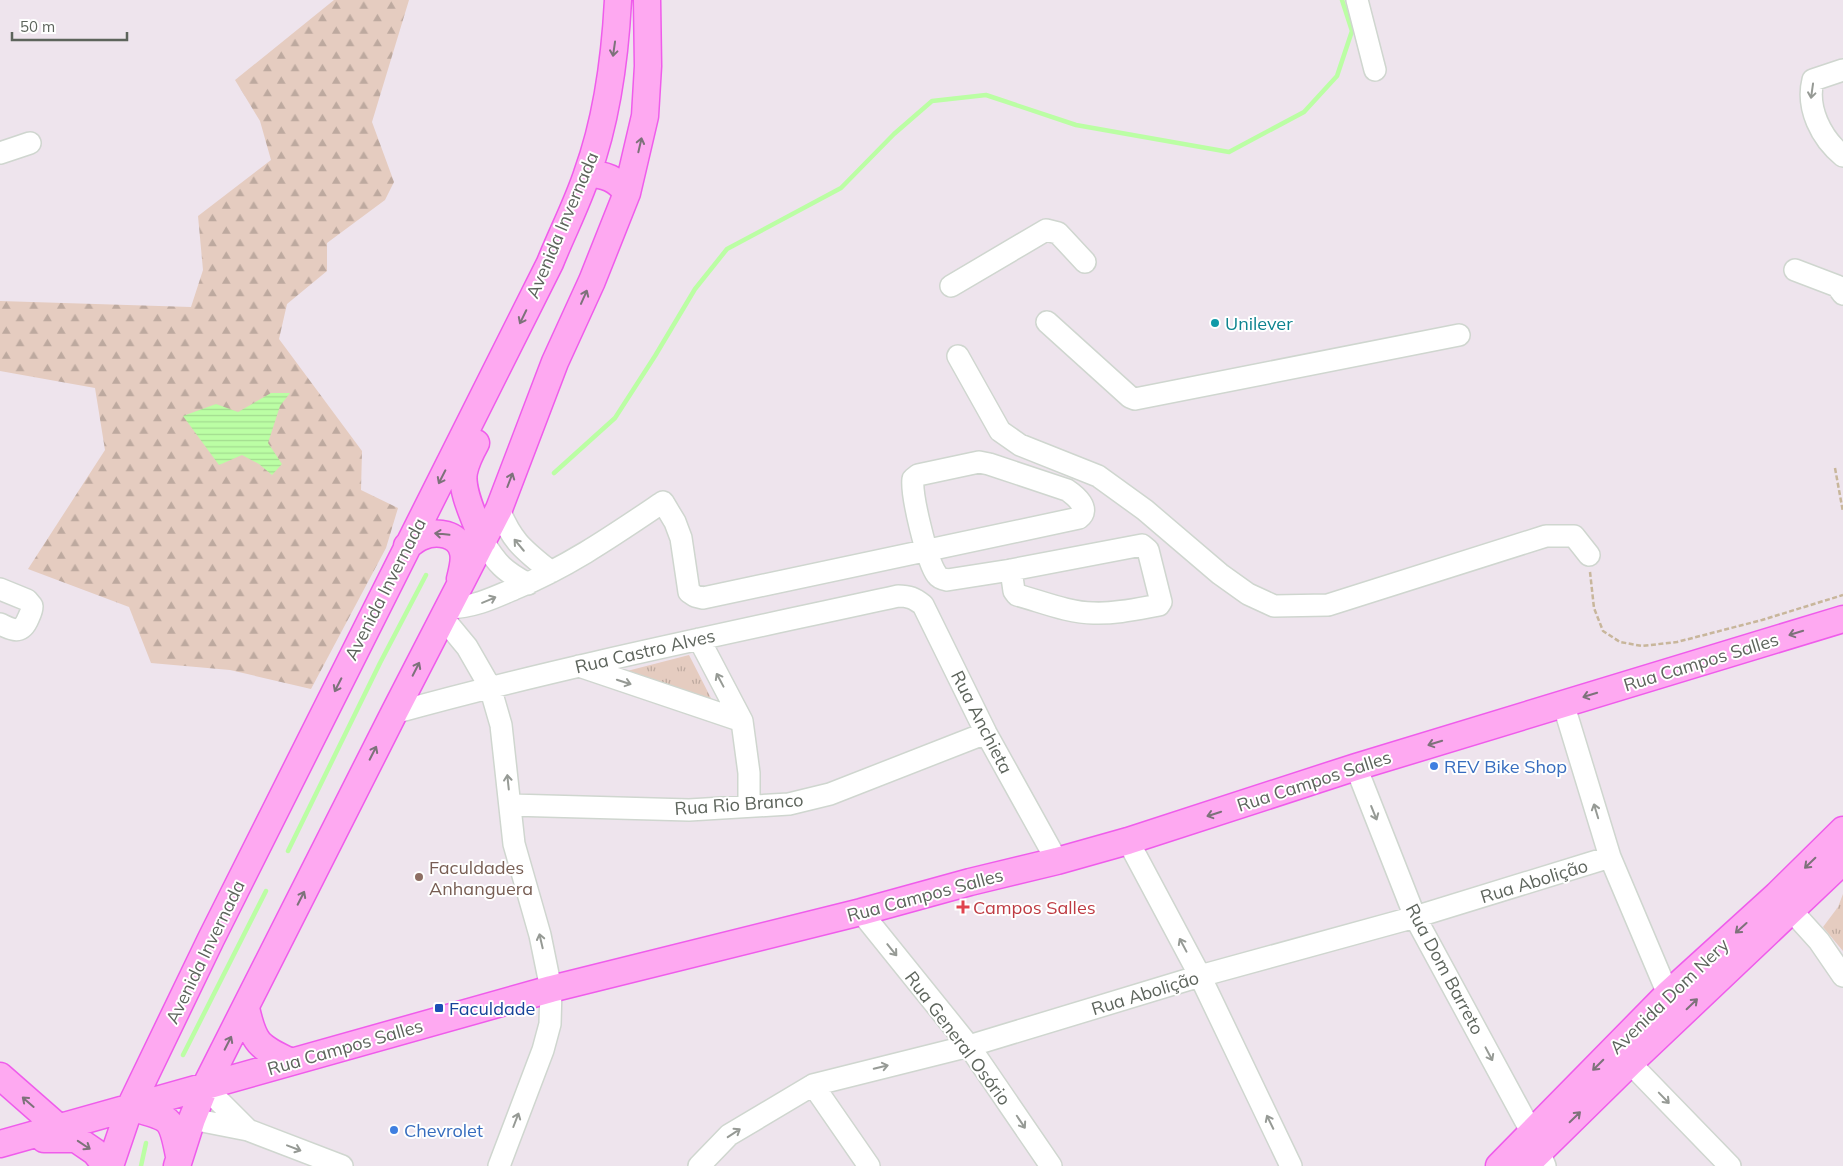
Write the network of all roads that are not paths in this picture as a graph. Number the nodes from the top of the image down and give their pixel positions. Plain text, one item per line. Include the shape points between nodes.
1 (647, 0) edge
2 (1356, 0) edge
3 (618, 2) edge
4 (1375, 70) dead end
5 (1843, 70) edge
6 (647, 97) junction
7 (30, 143) dead end
8 (0, 153) edge
9 (1843, 156) edge
10 (587, 174) junction
11 (627, 193) junction
12 (1086, 262) dead end
13 (1795, 270) dead end
14 (950, 286) dead end
15 (1843, 294) edge
16 (1047, 322) dead end
17 (1459, 335) dead end
18 (958, 356) dead end
19 (496, 371) junction
20 (469, 502) junction
21 (499, 509) junction
22 (483, 541) junction
23 (407, 546) junction
24 (927, 550) junction
25 (1589, 555) road end
26 (1011, 570) junction
27 (551, 572) junction
28 (528, 584) junction
29 (0, 589) edge
30 (898, 596) joint
31 (450, 605) junction
32 (1843, 619) edge
33 (0, 624) edge
34 (699, 639) junction
35 (578, 666) junction
36 (490, 686) junction
37 (1563, 703) junction
38 (394, 713) junction
39 (742, 721) junction
40 (986, 733) junction
41 (1356, 768) junction
42 (511, 806) junction
43 (749, 806) junction
44 (1843, 830) edge
45 (1128, 841) junction
46 (1610, 858) junction
47 (1057, 861) junction
48 (1843, 861) edge
49 (1784, 902) junction
50 (861, 912) junction
51 (1415, 917) junction
52 (1200, 976) junction
53 (1843, 976) edge
54 (551, 989) junction
55 (1668, 994) junction
56 (246, 1008) junction
57 (969, 1046) junction
58 (291, 1062) junction
59 (1630, 1063) junction
60 (0, 1076) edge
61 (813, 1085) junction
62 (205, 1087) junction
63 (130, 1107) junction
64 (192, 1120) junction
65 (57, 1126) junction
66 (248, 1130) junction
67 (10, 1141) edge
68 (1535, 1154) edge
69 (178, 1161) edge
70 (106, 1166) edge
71 (110, 1166) edge
72 (342, 1166) edge
73 (499, 1166) edge
74 (699, 1166) edge
75 (869, 1166) edge
76 (1051, 1166) edge
77 (1291, 1166) edge
78 (1499, 1166) edge
79 (1730, 1166) edge

1 - 6 main road
2 - 4 street
3 - 6 main road via 628,1 632,6
3 -> 10 main road, Avenida Invernada via 609,85
5 -> 9 street via 1814,80 1810,100 1822,132
11 -> 6 main road via 646,116
7 - 8 street
10 - 11 main road via 615,180
10 -> 19 main road, Avenida Invernada via 550,263
21 -> 11 main road via 555,362
12 - 14 street via 1058,233 1046,230
13 - 15 street via 1837,286
16 - 17 street via 1135,399
18 - 25 street via 1000,431 1020,445 1098,476 1145,510 1220,574 1248,594 1274,606 1328,605 1546,536 1574,536
19 - 20 main road via 489,416 463,475
19 -> 23 main road, Avenida Invernada
20 - 21 main road
20 - 22 main road
21 - 22 main road
27 -> 21 street via 521,548 506,528
22 - 28 street via 494,560 509,574
22 - 31 main road
31 -> 23 main road via 464,558 458,542 442,533 421,537
23 -> 63 main road, Avenida Invernada
24 - 24 street via 913,484 918,475 979,462 1067,490 1083,506 1084,511 1079,518
24 - 26 street via 941,579
24 - 27 street via 703,598 689,592 681,538 663,502 586,554
26 - 26 street via 1017,595 1081,612 1130,611 1161,602 1148,550 1142,546
27 - 28 street
31 -> 28 street via 479,604
29 - 33 street via 28,600 32,606 21,630
30 - 34 street, Rua Castro Alves
30 - 40 street, Rua Anchieta via 915,598 923,605
31 - 36 street
38 -> 31 main road
32 -> 37 main road, Rua Campos Salles
34 - 35 street, Rua Castro Alves
39 -> 34 street
35 - 36 street, Rua Castro Alves
35 -> 39 street
36 - 38 street, Rua Castro Alves
42 -> 36 street via 501,725
37 -> 41 main road, Rua Campos Salles
46 -> 37 street
56 -> 38 main road
39 - 43 street via 749,772
40 - 43 street, Rua Rio Branco via 830,794 789,804
40 - 47 street, Rua Anchieta
41 -> 45 main road, Rua Campos Salles
41 -> 51 street, Rua Dom Barreto
42 - 43 street, Rua Rio Branco via 689,810
54 -> 42 street via 514,844
44 -> 49 main road, Avenida Dom Nery
45 - 47 main road, Rua Campos Salles
52 -> 45 street
46 - 51 street, Rua Abolição
46 - 55 street
47 - 50 main road, Rua Campos Salles
48 - 49 main road, Avenida Dom Nery
49 - 53 street via 1819,941
49 -> 55 main road, Avenida Dom Nery
59 -> 49 main road, Avenida Dom Nery
50 - 54 main road, Rua Campos Salles
50 -> 57 street, Rua General Osório
51 - 52 street, Rua Abolição
51 -> 68 street, Rua Dom Barreto
52 - 57 street, Rua Abolição
77 -> 52 street
54 - 58 main road, Rua Campos Salles
73 -> 54 street via 543,1050 550,1024
55 -> 68 main road, Avenida Dom Nery
56 - 58 main road via 251,1032 264,1049
62 -> 56 main road
61 -> 57 street, Rua Abolição
57 -> 76 street, Rua General Osório
58 - 62 main road, Rua Campos Salles
68 -> 59 main road, Avenida Dom Nery
59 -> 79 street
65 -> 60 main road
74 -> 61 street, Rua Abolição via 729,1135
61 - 75 street
62 - 63 main road, Rua Campos Salles
62 - 64 main road
62 - 66 street
63 - 65 main road, Rua Campos Salles
63 - 69 main road via 163,1117 171,1123
63 - 71 main road, Avenida Invernada
64 - 66 street
64 - 69 main road
65 - 67 main road, Rua Campos Salles
66 -> 72 street
67 -> 70 main road via 76,1139 95,1152
68 - 78 main road, Avenida Dom Nery

